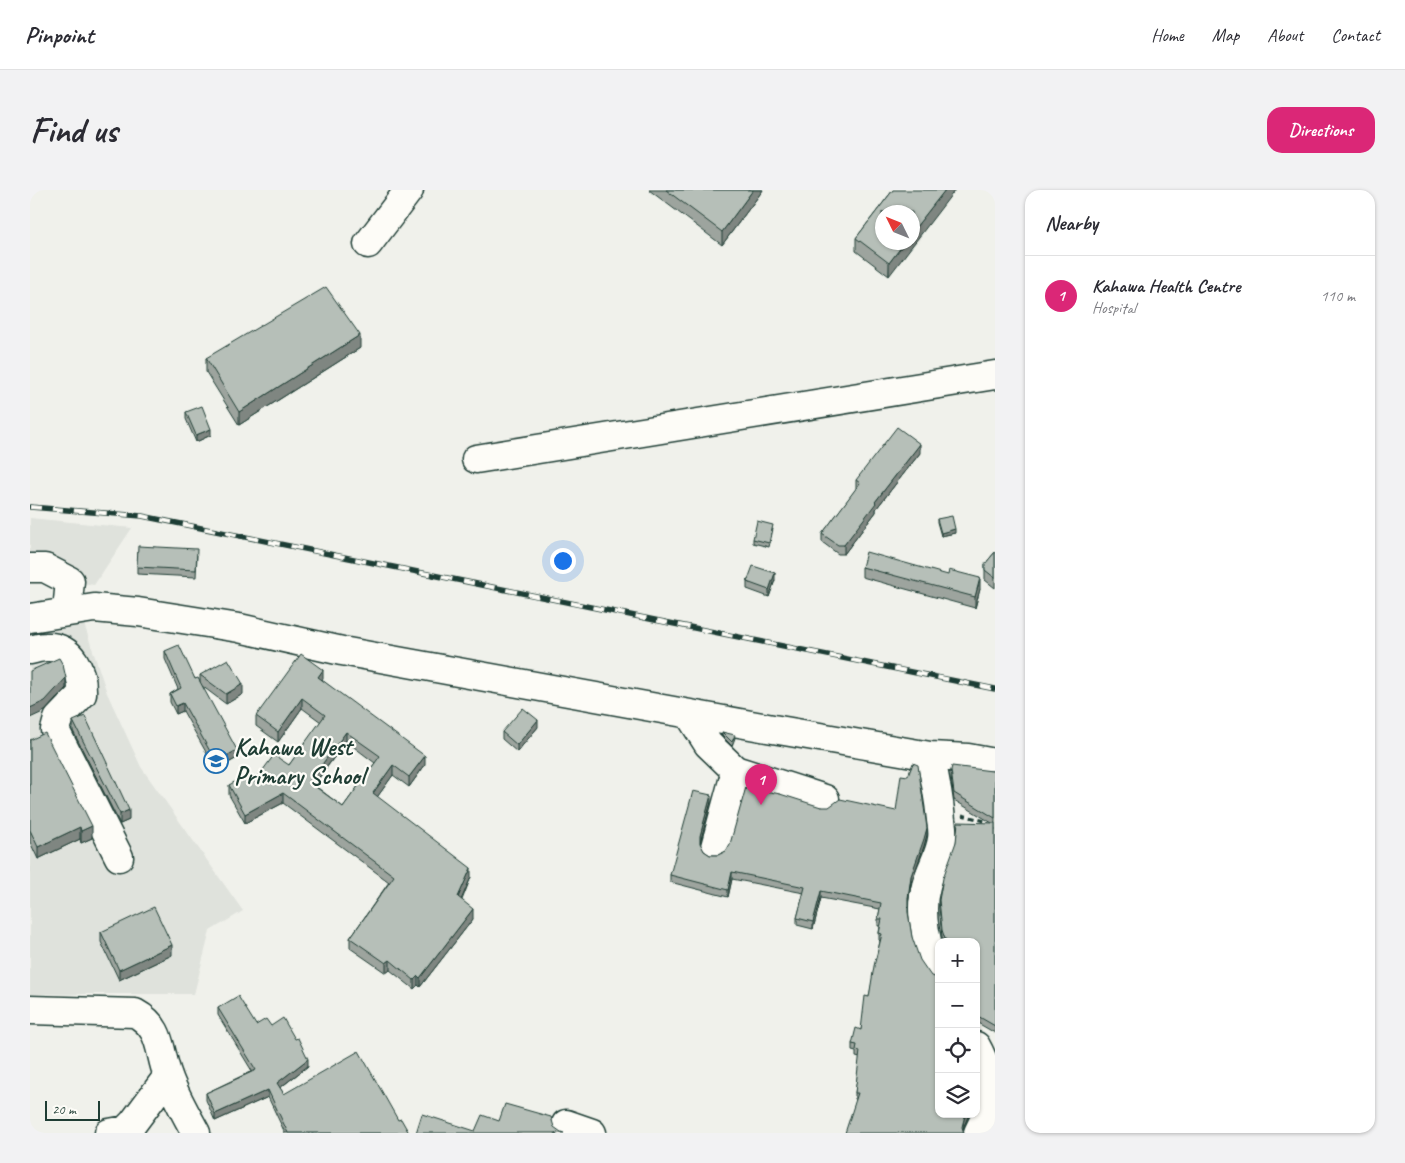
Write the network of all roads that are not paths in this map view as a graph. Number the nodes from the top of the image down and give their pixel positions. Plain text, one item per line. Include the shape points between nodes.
1 (409, 190) edge
2 (368, 244) dead end
3 (995, 375) edge
4 (476, 459) dead end
5 (30, 568) edge
6 (67, 612) junction
7 (30, 618) edge
8 (30, 650) edge
9 (689, 714) junction
10 (930, 756) junction
11 (995, 763) edge
12 (736, 770) junction
13 (825, 799) dead end
14 (715, 847) dead end
15 (120, 857) dead end
16 (935, 965) edge
17 (30, 1010) edge
18 (980, 1054) edge
19 (168, 1076) junction
20 (566, 1124) dead end
21 (109, 1133) edge
22 (196, 1133) edge
23 (592, 1133) edge
24 (978, 1133) edge

1 - 2 street
3 - 4 street
5 - 6 street via 45,568 70,581
6 - 7 street
6 - 9 street via 94,608 138,612 239,628
8 - 15 street via 47,647 60,650 70,655 78,667 83,683 82,694 58,719 55,730
9 - 10 street
9 - 12 street via 708,744
10 - 11 street
10 - 16 street via 938,789 943,837 922,904 924,926
12 - 13 street
12 - 14 street
17 - 19 street via 135,1012 147,1019 156,1033
18 - 24 street via 992,1093
19 - 21 street via 126,1130
19 - 22 street
20 - 23 street

